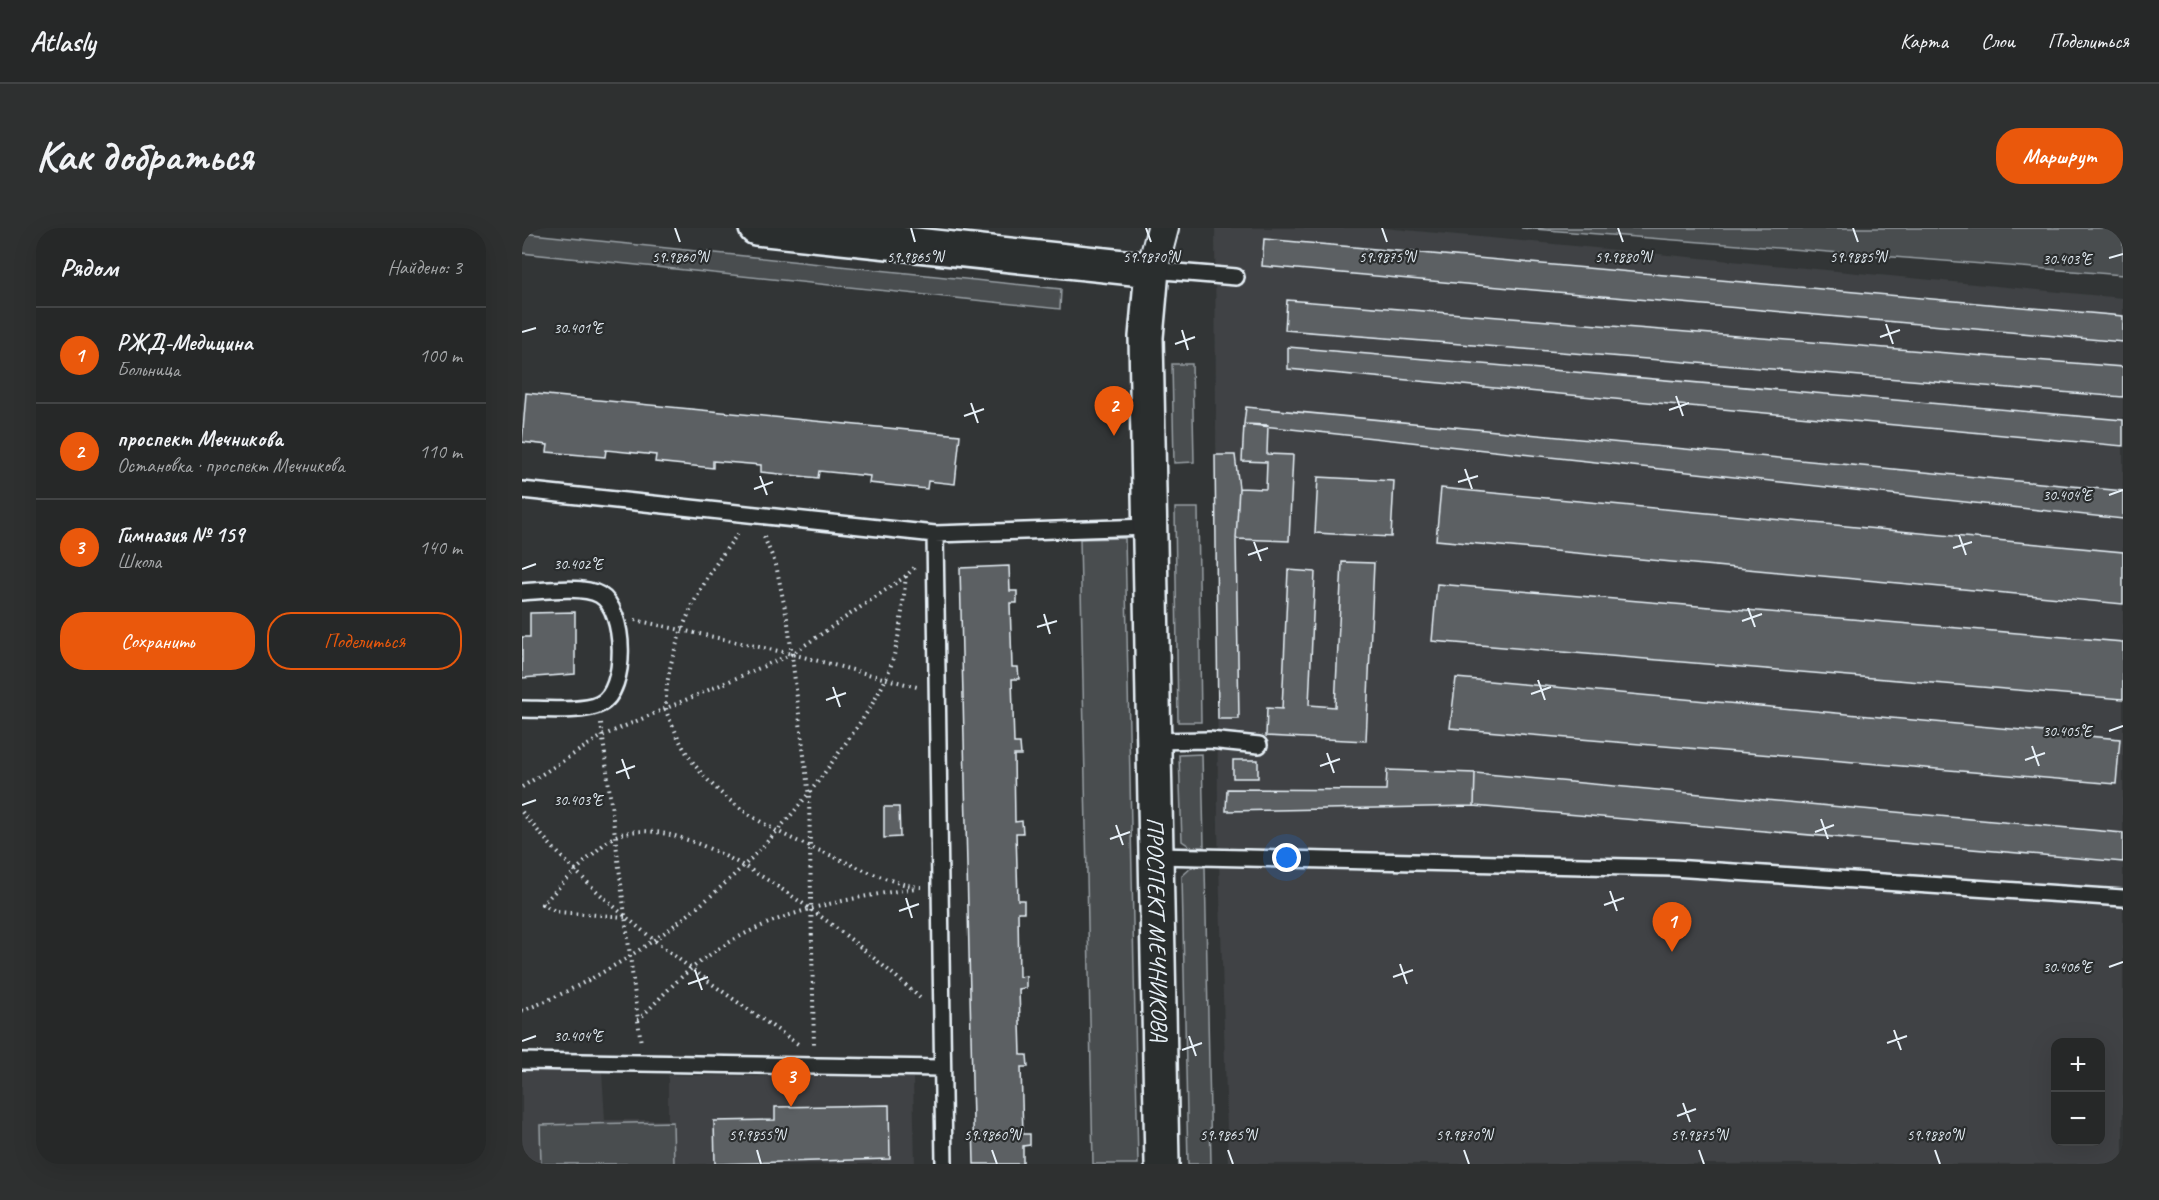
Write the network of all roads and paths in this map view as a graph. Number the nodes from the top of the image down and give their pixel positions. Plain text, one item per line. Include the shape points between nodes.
1 (756, 228) edge
2 (1163, 228) edge
3 (1152, 270) junction
4 (1236, 277) dead end
5 (522, 489) edge
6 (754, 515) junction
7 (1149, 527) junction
8 (935, 540) junction
9 (906, 576) junction
10 (522, 592) edge
11 (617, 616) junction
12 (683, 630) junction
13 (792, 654) junction
14 (886, 678) junction
15 (937, 692) junction
16 (599, 705) junction
17 (522, 709) edge
18 (666, 709) junction
19 (602, 736) junction
20 (1153, 741) junction
21 (1259, 745) dead end
22 (522, 787) edge
23 (809, 797) junction
24 (522, 812) edge
25 (777, 832) junction
26 (615, 836) junction
27 (810, 847) junction
28 (1156, 856) junction
29 (744, 868) junction
30 (577, 872) junction
31 (917, 887) junction
32 (940, 888) junction
33 (2123, 898) edge
34 (811, 907) junction
35 (625, 917) junction
36 (654, 941) junction
37 (630, 956) junction
38 (690, 970) junction
39 (522, 1011) edge
40 (941, 1017) junction
41 (638, 1021) junction
42 (814, 1060) junction
43 (522, 1061) edge
44 (643, 1063) junction
45 (941, 1068) junction
46 (944, 1164) edge
47 (1162, 1164) edge

1 - 3 street
2 - 3 street, ПРОСПЕКТ МЕЧНИКОВА
3 - 4 lane
3 - 7 street, ПРОСПЕКТ МЕЧНИКОВА via 1146,337
5 - 6 lane
6 - 8 lane
6 - 12 path via 723,551 696,597
6 - 13 path via 776,565
7 - 8 lane
7 - 20 street, ПРОСПЕКТ МЕЧНИКОВА
8 - 9 path
8 - 15 lane
9 - 13 path
9 - 14 path via 899,631
10 - 11 lane via 598,593 610,602
11 - 12 path
11 - 16 lane via 619,678 613,694
12 - 13 path
12 - 18 path via 670,669
13 - 14 path
13 - 18 path
13 - 23 path
14 - 15 path
14 - 23 path
15 - 32 lane
16 - 17 lane
16 - 19 path
18 - 19 path
18 - 25 path via 683,751 714,786
19 - 22 path
19 - 26 path
20 - 21 lane via 1209,740
20 - 28 street, ПРОСПЕКТ МЕЧНИКОВА
23 - 25 path
23 - 27 path
24 - 30 path
25 - 27 path
25 - 29 path
26 - 29 path via 664,832
26 - 30 path
26 - 35 path
27 - 31 path
27 - 34 path
28 - 33 lane via 1673,868
28 - 47 street, ПРОСПЕКТ МЕЧНИКОВА
29 - 34 path
29 - 36 path
30 - 35 path
30 - 35 path via 542,904 557,912
31 - 32 path
31 - 34 path
32 - 40 lane
34 - 38 path via 764,923
34 - 40 path
34 - 42 path
35 - 36 path
35 - 37 path
36 - 37 path
36 - 38 path
37 - 39 path
37 - 41 path
38 - 41 path
38 - 42 path
40 - 45 lane
41 - 44 path
42 - 44 lane
42 - 45 lane
43 - 44 lane
45 - 46 lane

